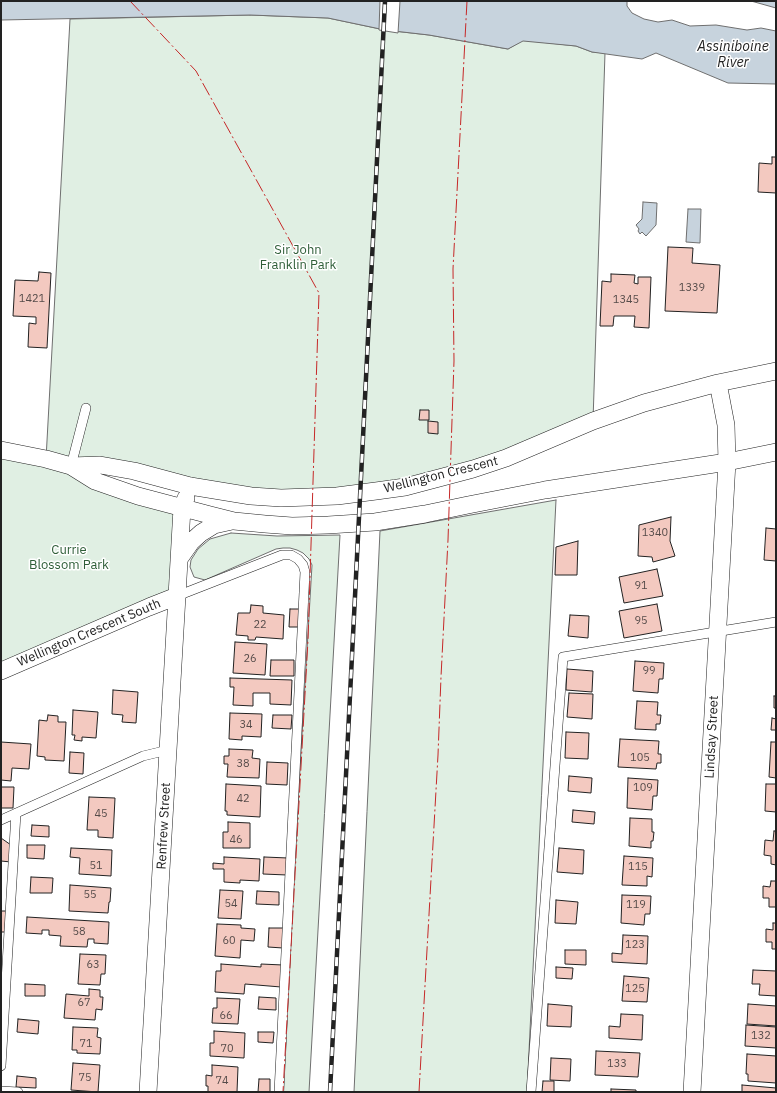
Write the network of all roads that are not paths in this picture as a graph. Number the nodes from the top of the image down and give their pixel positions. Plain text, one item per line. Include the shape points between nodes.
1 (776, 371) edge
2 (718, 383) junction
3 (86, 408) dead end
4 (1, 450) edge
5 (776, 452) edge
6 (727, 462) junction
7 (72, 466) junction
8 (190, 486) junction
9 (182, 508) junction
10 (234, 520) junction
11 (179, 560) junction
12 (177, 596) junction
13 (776, 622) edge
14 (718, 632) junction
15 (1, 671) edge
16 (168, 750) junction
17 (16, 813) junction
18 (1, 820) edge
19 (1, 1066) edge
20 (1, 1091) edge
21 (18, 1092) edge
22 (148, 1092) edge
23 (279, 1092) edge
24 (531, 1092) edge
25 (692, 1092) edge

1 - 2 street, Wellington Crescent
2 - 6 street, Lindsay Street via 726,425
2 - 8 street, Wellington Crescent via 644,403 473,469 405,487 337,496 281,498
3 - 7 lane
4 - 7 street, Wellington Crescent
5 - 6 street, Wellington Crescent
6 - 10 street, Wellington Crescent via 545,490 375,522 292,526
6 - 14 street, Lindsay Street
7 - 8 street, Wellington Crescent via 100,465
7 - 9 street, Wellington Crescent via 95,481
8 - 9 street, Renfrew Street
9 - 10 street, Wellington Crescent
9 - 11 street, Renfrew Street
10 - 11 street via 214,525 201,533 191,542
11 - 12 street, Renfrew Street
12 - 15 street, Wellington Crescent South
12 - 16 street, Renfrew Street
12 - 23 lane via 282,555 291,555 298,559 305,572
13 - 14 lane
14 - 24 lane via 563,657
14 - 25 street, Lindsay Street
16 - 17 lane via 143,756
16 - 22 street, Renfrew Street
17 - 18 lane
17 - 19 lane
20 - 21 lane

